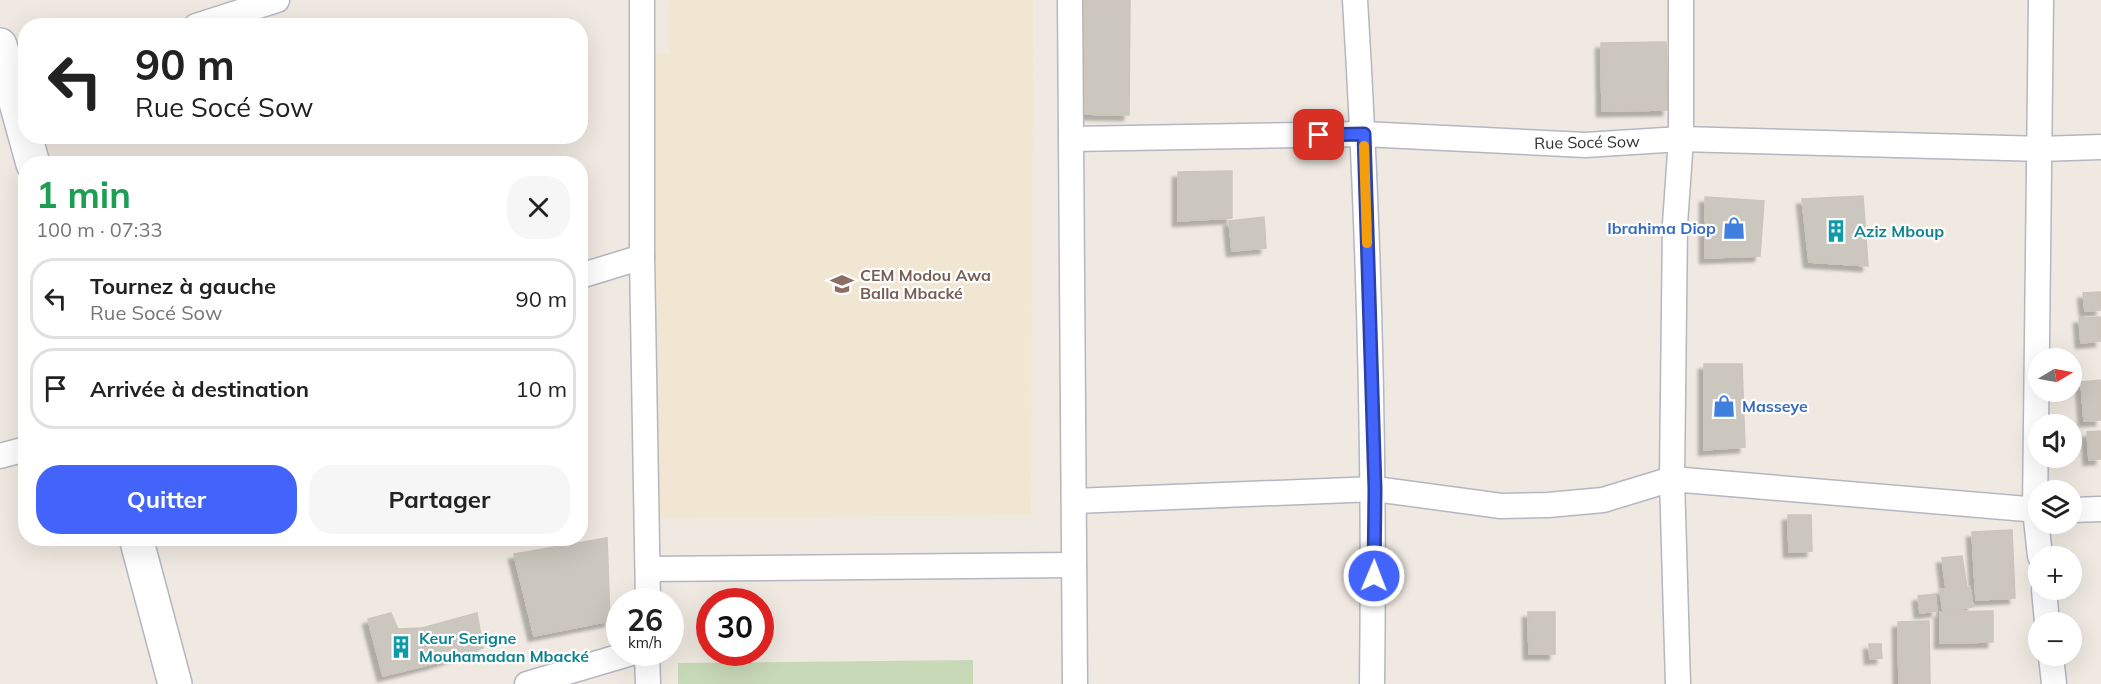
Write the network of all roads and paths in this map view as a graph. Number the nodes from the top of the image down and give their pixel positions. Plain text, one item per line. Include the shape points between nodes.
1 (277, 0) edge
2 (642, 0) edge
3 (1070, 0) edge
4 (1355, 0) edge
5 (1681, 0) edge
6 (2041, 0) edge
7 (221, 18) edge
8 (0, 45) edge
9 (12, 84) edge
10 (18, 107) edge
11 (1364, 134) junction
12 (1072, 139) junction
13 (1681, 139) junction
14 (2101, 147) edge
15 (2039, 149) junction
16 (642, 257) junction
17 (588, 274) edge
18 (18, 450) edge
19 (0, 456) edge
20 (1672, 479) junction
21 (2037, 480) edge
22 (1375, 489) junction
23 (1074, 501) junction
24 (2028, 509) edge
25 (2101, 509) edge
26 (2082, 510) edge
27 (138, 546) edge
28 (1074, 565) junction
29 (648, 569) junction
30 (648, 588) edge
31 (606, 661) edge
32 (647, 666) edge
33 (2052, 666) edge
34 (175, 684) edge
35 (526, 684) edge
36 (648, 684) edge
37 (1075, 684) edge
38 (1372, 684) edge
39 (1678, 684) edge
40 (2054, 684) edge

1 - 7 street
2 - 16 street
3 - 12 street
4 - 11 street
5 - 13 street
6 - 15 street
8 - 9 main road
9 - 10 main road
11 - 12 street, Rue Socé Sow
11 - 13 street, Rue Socé Sow via 1585,145
11 - 22 street
12 - 23 street
13 - 15 street, Rue Socé Sow
13 - 20 street via 1675,224
14 - 15 street, Rue Socé Sow
15 - 21 street
16 - 17 street
16 - 29 street
18 - 19 street
20 - 22 street via 1603,500 1548,505 1501,506
20 - 24 street
20 - 39 street
22 - 23 street
22 - 38 street
23 - 28 street
25 - 26 street
27 - 34 main road
28 - 29 street
28 - 37 street
29 - 30 street
31 - 35 street
32 - 36 street
33 - 40 street

